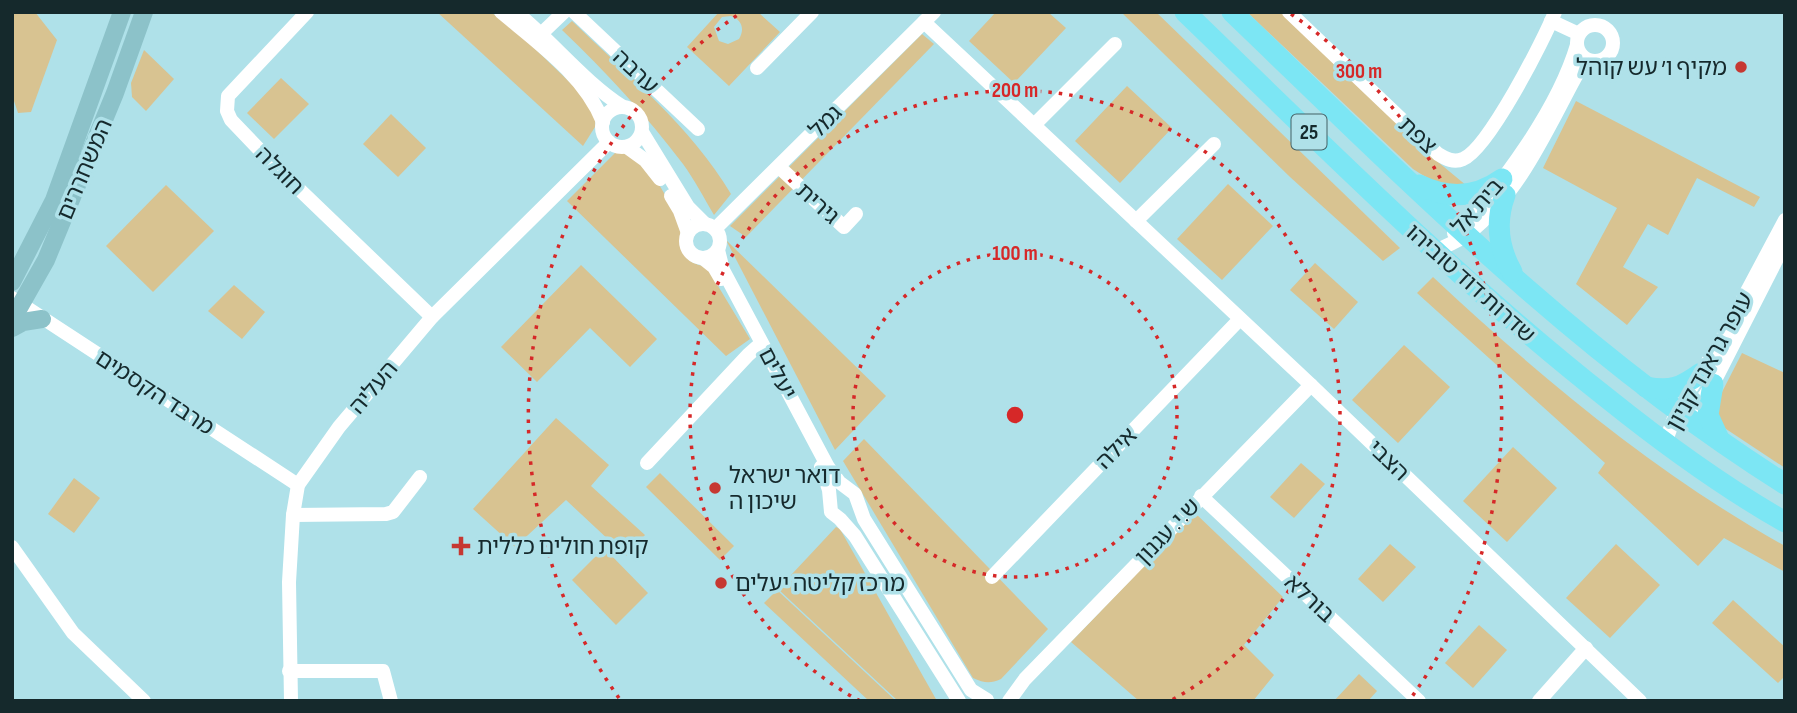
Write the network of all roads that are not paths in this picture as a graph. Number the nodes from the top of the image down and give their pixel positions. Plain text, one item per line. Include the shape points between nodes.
1 (122, 12) edge
2 (144, 12) edge
3 (307, 12) edge
4 (501, 12) edge
5 (516, 12) edge
6 (564, 12) edge
7 (574, 12) edge
8 (812, 12) edge
9 (1185, 12) edge
10 (1232, 12) edge
11 (1289, 12) edge
12 (1588, 12) edge
13 (929, 17) edge
14 (1553, 17) edge
15 (1587, 29) edge
16 (542, 33) junction
17 (1115, 44) dead end
18 (1594, 61) junction
19 (757, 68) dead end
20 (623, 107) junction
21 (603, 122) junction
22 (1034, 125) junction
23 (698, 129) dead end
24 (642, 132) junction
25 (608, 142) junction
26 (1214, 144) dead end
27 (627, 146) junction
28 (779, 167) junction
29 (1406, 178) junction
30 (1504, 187) junction
31 (856, 214) dead end
32 (1785, 220) edge
33 (1136, 221) junction
34 (710, 227) junction
35 (1463, 232) junction
36 (688, 233) junction
37 (1785, 243) edge
38 (718, 250) junction
39 (1435, 251) junction
40 (704, 259) junction
41 (12, 282) edge
42 (1518, 283) junction
43 (15, 308) edge
44 (432, 317) junction
45 (42, 319) junction
46 (1240, 319) junction
47 (12, 328) edge
48 (758, 347) junction
49 (1707, 379) junction
50 (1311, 385) junction
51 (1646, 387) junction
52 (1683, 415) junction
53 (1665, 443) junction
54 (1723, 443) junction
55 (647, 463) dead end
56 (419, 477) dead end
57 (1785, 484) edge
58 (298, 485) junction
59 (848, 490) junction
60 (1201, 496) junction
61 (830, 498) junction
62 (859, 506) junction
63 (293, 515) junction
64 (840, 519) junction
65 (1785, 522) edge
66 (12, 547) edge
67 (992, 577) dead end
68 (1586, 648) junction
69 (289, 671) junction
70 (1025, 679) junction
71 (988, 700) edge
72 (144, 701) edge
73 (291, 701) edge
74 (391, 701) edge
75 (959, 701) edge
76 (1009, 701) edge
77 (1419, 701) edge
78 (1539, 701) edge
79 (1640, 701) edge

1 - 41 main road, המשחררים via 54,200
2 - 43 main road, המשחררים via 116,93 46,260
3 - 44 street, חוגלה via 228,96 227,111 277,168
4 - 21 street via 577,82
5 - 16 street
6 - 16 street
7 - 23 street, ערבה
8 - 19 street
9 - 39 highway, שדרות דוד טוביהו / 25
10 - 29 highway, שדרות דוד טוביהו / 25
11 - 14 street, צפת via 1438,154 1454,161 1473,153 1486,136
12 - 15 street, בית אל
13 - 22 street, הצבי
13 - 28 street, גמל
14 - 15 street, צפת
15 - 18 street, צפת via 1584,57
15 - 18 street, בית אל via 1610,32 1613,43 1607,56
15 - 30 street, בית אל
16 - 20 street
17 - 22 street
18 - 30 street, בית אל via 1581,67 1535,153
20 - 21 street via 612,110
20 - 24 street via 638,115
21 - 25 street
22 - 33 street, הצבי
24 - 27 street
24 - 34 street via 688,206
25 - 27 street
25 - 44 street, העליה
26 - 33 street
27 - 36 street via 655,172
28 - 31 street, גירית via 844,227
28 - 34 street, גמל
29 - 30 highway via 1442,194
29 - 35 highway, שדרות דוד טוביהו / 25
30 - 35 street, בית אל
30 - 42 highway via 1498,232 1506,262
32 - 49 street, עופר גראנד קניון via 1719,344
33 - 46 street, הצבי
34 - 36 street via 694,227
34 - 38 street via 720,239
35 - 39 street, בית אל
35 - 42 highway, שדרות דוד טוביהו / 25
36 - 40 street via 688,249
37 - 49 street, עופר גראנד קניון
38 - 40 street
38 - 59 street, יעלים via 723,270 828,467
39 - 53 highway, שדרות דוד טוביהו / 25 via 1525,333
40 - 48 street, יעלים via 718,272
42 - 51 highway, שדרות דוד טוביהו / 25
43 - 45 street, מרבד הקסמים
44 - 58 street, העליה via 339,427
45 - 47 main road
45 - 58 street, מרבד הקסמים
46 - 50 street, הצבי
46 - 67 street, אילה
48 - 55 street, יעלים
48 - 61 street, יעלים via 822,469
49 - 51 highway via 1664,390
49 - 52 street, עופר גראנד קניון
49 - 54 highway via 1708,415
50 - 60 street, ש.י. עגנון
50 - 68 street, הצבי
51 - 52 highway, שדרות דוד טוביהו / 25
52 - 53 street, עופר גראנד קניון
52 - 54 highway, שדרות דוד טוביהו / 25
53 - 65 highway, שדרות דוד טוביהו / 25
54 - 57 highway, שדרות דוד טוביהו / 25
56 - 63 street via 393,512
58 - 63 street, העליה
59 - 61 street
59 - 62 street
60 - 70 street, ש.י. עגנון
60 - 77 street, בורלא
61 - 64 street via 831,512
62 - 64 street via 851,517
62 - 71 street via 971,690
63 - 69 street, העליה
64 - 75 street via 863,547
66 - 72 street via 73,633
68 - 78 street
68 - 79 street, הצבי
69 - 73 street, העליה
69 - 74 street via 383,671
70 - 71 street, ש.י. עגנון
70 - 76 street, ש.י. עגנון

